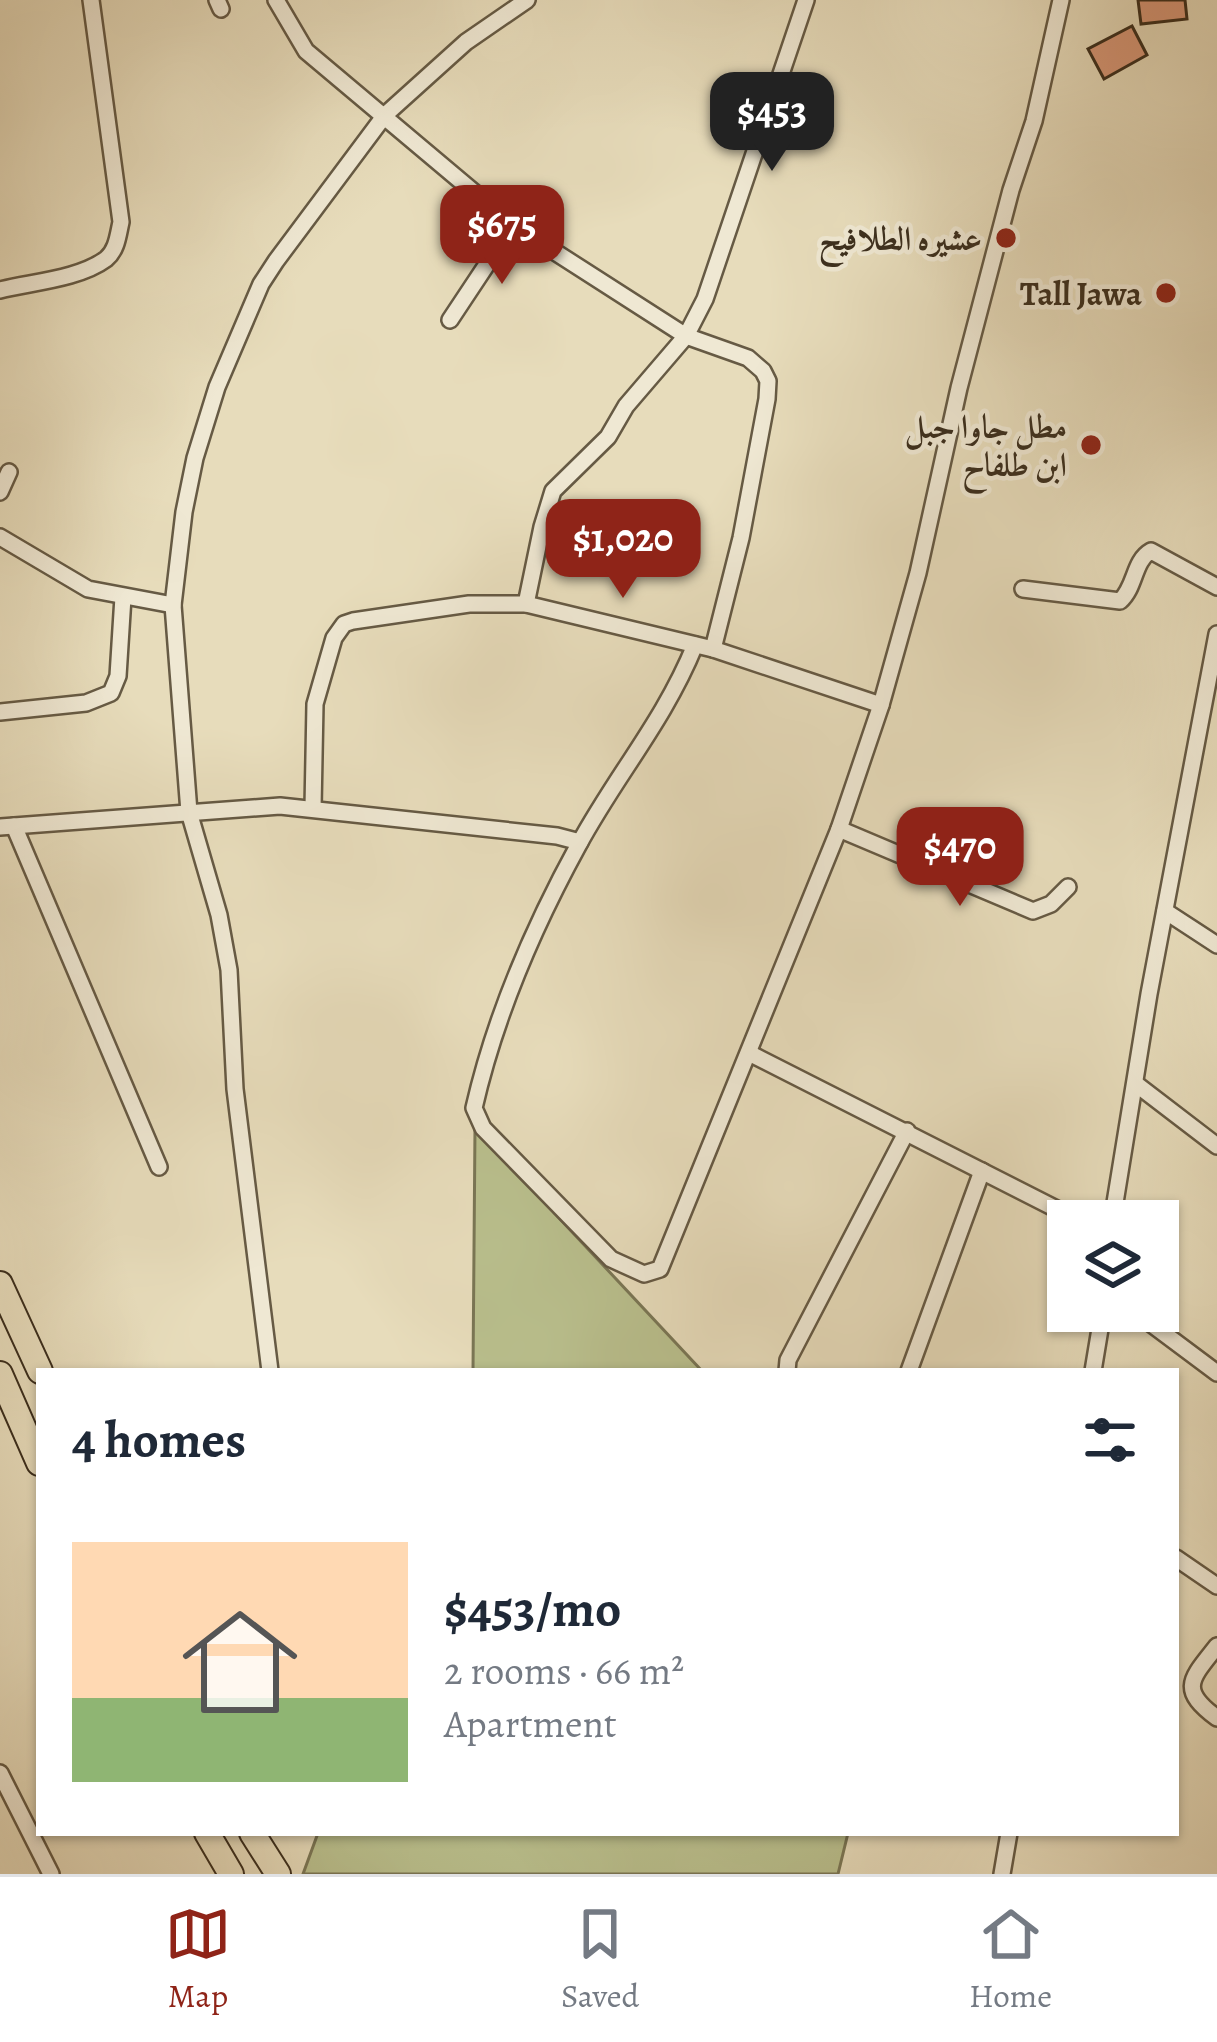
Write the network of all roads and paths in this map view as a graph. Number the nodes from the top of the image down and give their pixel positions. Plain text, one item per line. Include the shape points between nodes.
1 (91, 0) edge
2 (275, 0) edge
3 (527, 0) edge
4 (806, 0) edge
5 (1061, 0) edge
6 (385, 115) junction
7 (513, 225) junction
8 (0, 290) edge
9 (450, 320) dead end
10 (686, 336) junction
11 (9, 472) dead end
12 (0, 492) edge
13 (0, 537) edge
14 (1217, 587) edge
15 (1023, 589) dead end
16 (123, 597) junction
17 (526, 604) junction
18 (173, 605) junction
19 (1217, 634) edge
20 (695, 645) junction
21 (713, 649) junction
22 (880, 705) junction
23 (0, 712) edge
24 (313, 808) junction
25 (189, 812) junction
26 (7, 826) edge
27 (839, 829) junction
28 (580, 842) junction
29 (1068, 887) dead end
30 (1166, 910) junction
31 (1217, 945) edge
32 (749, 1053) junction
33 (1136, 1084) junction
34 (907, 1131) junction
35 (1217, 1146) edge
36 (159, 1168) dead end
37 (982, 1172) junction
38 (1116, 1200) edge
39 (1047, 1204) edge
40 (0, 1284) edge
41 (1100, 1332) edge
42 (1162, 1332) edge
43 (39, 1368) edge
44 (269, 1368) edge
45 (787, 1368) edge
46 (910, 1368) edge
47 (1094, 1368) edge
48 (1217, 1373) edge
49 (0, 1375) edge
50 (36, 1456) edge
51 (1179, 1560) edge
52 (1217, 1586) edge
53 (1217, 1646) edge
54 (1217, 1718) edge
55 (0, 1773) edge
56 (209, 1836) edge
57 (254, 1836) edge
58 (1008, 1836) edge
59 (51, 1874) edge
60 (231, 1874) edge
61 (278, 1874) edge
62 (1002, 1874) edge

1 - 8 street via 121,222 117,241 106,259 85,268
2 - 6 street via 305,51
3 - 6 street
4 - 10 street
5 - 22 street
6 - 7 street
6 - 18 street via 276,260 233,348 195,458
7 - 9 street
7 - 10 street
10 - 17 street via 553,491
10 - 21 street via 748,358 768,381
11 - 12 street
13 - 16 street via 73,583
14 - 15 street via 1151,550 1120,601
16 - 18 street
16 - 23 street via 111,693
17 - 20 street
17 - 24 street via 469,604 339,629 315,704
18 - 25 street
19 - 30 street
20 - 21 street
20 - 28 street via 675,694
21 - 22 street
22 - 27 street
24 - 25 street
24 - 28 street
25 - 26 street
25 - 44 street via 229,970
26 - 36 street
27 - 29 street via 1033,911
27 - 32 street
28 - 32 street via 513,982 474,1108 483,1128 611,1259 644,1274 660,1269
30 - 31 street
30 - 33 street
32 - 34 street
33 - 35 street
33 - 38 street
34 - 37 street
34 - 45 street
37 - 39 street
37 - 46 street
40 - 43 highway
41 - 47 street
42 - 48 street
49 - 50 highway
51 - 52 street
53 - 54 street via 1191,1688
55 - 59 street
56 - 60 highway
57 - 61 highway
58 - 62 street

